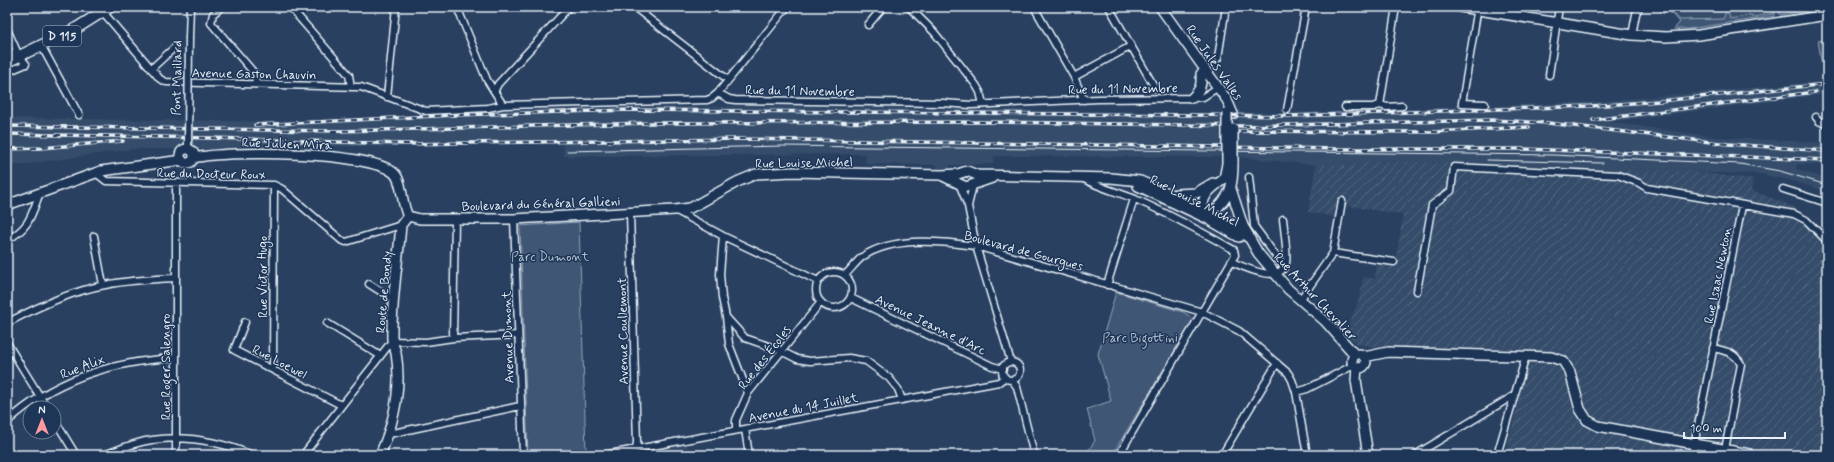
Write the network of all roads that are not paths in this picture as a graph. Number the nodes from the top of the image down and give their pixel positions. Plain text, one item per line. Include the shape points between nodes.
1 (190, 7) edge
2 (222, 7) edge
3 (290, 7) edge
4 (396, 7) edge
5 (457, 7) edge
6 (569, 7) edge
7 (634, 7) edge
8 (778, 7) edge
9 (882, 7) edge
10 (910, 7) edge
11 (1034, 7) edge
12 (1109, 7) edge
13 (1155, 7) edge
14 (1160, 7) edge
15 (1226, 7) edge
16 (1306, 7) edge
17 (1396, 7) edge
18 (1460, 7) edge
19 (1559, 7) edge
20 (1639, 7) edge
21 (1478, 8) edge
22 (785, 9) edge
23 (106, 10) edge
24 (1827, 15) edge
25 (1557, 22) junction
26 (868, 25) dead end
27 (7, 29) edge
28 (1629, 34) junction
29 (42, 46) junction
30 (1131, 46) junction
31 (175, 47) dead end
32 (7, 51) edge
33 (19, 56) junction
34 (1218, 58) dead end
35 (7, 62) edge
36 (151, 69) junction
37 (7, 72) edge
38 (1201, 74) junction
39 (1549, 75) dead end
40 (1074, 77) junction
41 (727, 80) junction
42 (256, 84) junction
43 (351, 87) junction
44 (1155, 88) dead end
45 (1216, 89) junction
46 (495, 90) junction
47 (718, 93) junction
48 (387, 97) junction
49 (1192, 98) junction
50 (1084, 100) junction
51 (983, 104) junction
52 (1485, 104) dead end
53 (503, 105) junction
54 (1380, 105) junction
55 (1402, 106) dead end
56 (1344, 107) dead end
57 (1287, 110) dead end
58 (79, 115) dead end
59 (1816, 117) dead end
60 (1827, 125) edge
61 (188, 147) junction
62 (194, 158) junction
63 (182, 160) junction
64 (1230, 163) junction
65 (96, 173) junction
66 (1226, 174) junction
67 (1249, 177) dead end
68 (1086, 179) junction
69 (958, 181) junction
70 (976, 182) junction
71 (176, 183) junction
72 (274, 185) junction
73 (1231, 189) junction
74 (1783, 189) dead end
75 (1173, 194) junction
76 (39, 195) junction
77 (1134, 199) junction
78 (1342, 201) dead end
79 (1827, 203) edge
80 (7, 205) edge
81 (968, 206) junction
82 (1742, 206) junction
83 (675, 210) junction
84 (630, 213) junction
85 (1205, 213) junction
86 (408, 216) junction
87 (455, 219) junction
88 (514, 219) junction
89 (1283, 219) dead end
90 (401, 225) junction
91 (94, 236) dead end
92 (723, 236) junction
93 (7, 240) edge
94 (1250, 240) junction
95 (1827, 241) edge
96 (976, 246) junction
97 (1333, 253) junction
98 (1258, 254) junction
99 (1232, 262) junction
100 (1394, 262) dead end
101 (1284, 267) junction
102 (1275, 274) junction
103 (845, 275) junction
104 (176, 278) junction
105 (818, 281) junction
106 (369, 284) dead end
107 (103, 285) junction
108 (1107, 285) junction
109 (1417, 291) dead end
110 (851, 298) junction
111 (394, 300) junction
112 (1300, 300) junction
113 (821, 302) junction
114 (1202, 312) junction
115 (726, 317) junction
116 (245, 322) dead end
117 (7, 323) edge
118 (327, 323) dead end
119 (518, 335) junction
120 (453, 338) junction
121 (392, 341) junction
122 (7, 343) edge
123 (1713, 348) junction
124 (782, 351) junction
125 (379, 355) junction
126 (1526, 356) junction
127 (176, 358) junction
128 (1011, 362) junction
129 (1355, 362) junction
130 (1277, 363) junction
131 (273, 369) junction
132 (1003, 369) junction
133 (1005, 377) junction
134 (1012, 380) junction
135 (1296, 392) junction
136 (748, 393) junction
137 (1513, 396) junction
138 (40, 397) junction
139 (42, 400) edge
140 (902, 400) junction
141 (342, 405) junction
142 (520, 406) junction
143 (7, 422) edge
144 (745, 429) junction
145 (736, 430) junction
146 (62, 432) edge
147 (389, 434) junction
148 (176, 439) junction
149 (1694, 444) junction
150 (636, 449) junction
151 (1724, 452) edge
152 (1749, 454) edge
153 (76, 455) edge
154 (104, 455) edge
155 (176, 455) edge
156 (252, 455) edge
157 (303, 455) edge
158 (380, 455) edge
159 (523, 455) edge
160 (604, 455) edge
161 (749, 455) edge
162 (1034, 455) edge
163 (1119, 455) edge
164 (1222, 455) edge
165 (1306, 455) edge
166 (1368, 455) edge
167 (1415, 455) edge
168 (1497, 455) edge
169 (1692, 455) edge

1 - 61 street, Pont Maillard, bridge
2 - 42 street via 213,14 211,23 255,74
3 - 43 street via 349,75
4 - 48 street
5 - 46 street via 488,80
6 - 46 street
7 - 41 street
8 - 22 street
9 - 26 street
10 - 51 street via 934,32 976,85
11 - 40 street
12 - 30 street
13 - 38 street, Rue Jules Valles
14 - 45 street, Rue Jules Valles
15 - 34 street
16 - 57 street
17 - 54 street
18 - 21 street
19 - 25 street
20 - 28 street
21 - 25 street
21 - 52 street via 1462,103
22 - 41 street
23 - 29 main road, D 115
23 - 36 street, Avenue Gaston Chauvin
24 - 28 street via 1682,37
25 - 28 street
25 - 39 street
27 - 33 street
29 - 33 main road, D 115
29 - 58 street
30 - 40 street
30 - 44 street
31 - 36 street
32 - 33 street
33 - 35 main road, D 115
33 - 37 street via 26,64
36 - 42 street, Avenue Gaston Chauvin via 169,83
38 - 45 street, Rue Jules Valles
38 - 49 street via 1200,90
40 - 50 street
41 - 47 street
42 - 43 street, Avenue Gaston Chauvin
43 - 48 street, Avenue Gaston Chauvin via 365,88
45 - 49 street, Rue du 11 Novembre via 1203,97
45 - 64 street, Rue Jules Valles, bridge via 1229,104
46 - 53 street
47 - 51 street, Rue du 11 Novembre via 735,100
47 - 53 street via 707,100
48 - 53 street via 426,111
49 - 50 street, Rue du 11 Novembre
50 - 51 street, Rue du 11 Novembre
54 - 55 street
54 - 56 street
59 - 60 street
61 - 62 street
61 - 63 street, Pont Maillard via 181,152
62 - 63 street via 188,163
62 - 86 street, Rue Julien Mira via 245,154 304,154 334,157 385,168 398,179
63 - 65 street
64 - 66 street
64 - 73 street
65 - 71 street, Rue du Docteur Roux via 106,181
65 - 76 street
66 - 75 street via 1196,193
66 - 85 street via 1224,179 1204,197
67 - 101 street via 1254,226
68 - 70 street, Rue Louise Michel via 999,176
68 - 75 street, Rue Louise Michel via 1140,181
68 - 77 street, Rue Louise Michel via 1098,187
68 - 85 street, Rue Louise Michel via 1138,186
69 - 70 street, Rue Louise Michel via 968,188
69 - 70 street, Rue Louise Michel via 967,171
69 - 81 street
69 - 83 street, Rue Louise Michel via 942,176 792,172 756,174 690,208
70 - 81 street
71 - 72 street, Rue du Docteur Roux
71 - 104 street, Rue Roger Salengro
72 - 90 street, Rue du Docteur Roux via 346,242
72 - 131 street, Rue Victor Hugo
73 - 85 street via 1224,202
73 - 94 street
74 - 79 street
75 - 85 street, Rue Louise Michel
76 - 80 street
76 - 93 street via 30,218 20,233
77 - 99 street, Rue Louise Michel via 1234,250
77 - 108 street
78 - 97 street
81 - 96 street
82 - 95 street via 1797,215 1806,220
82 - 109 street via 1646,188 1618,176 1454,167 1451,191 1432,205
82 - 123 street, Rue Isaac Newton
83 - 84 street, Boulevard du Général Gallieni
83 - 92 street
84 - 88 street, Boulevard du Général Gallieni
84 - 150 street, Avenue Coullemont
85 - 94 street, Rue Louise Michel via 1229,222
85 - 98 street, Rue Louise Michel
86 - 87 street, Boulevard du Général Gallieni via 420,219
86 - 90 street
87 - 88 street, Boulevard du Général Gallieni
87 - 120 street
88 - 119 street, Avenue Dumont
89 - 101 street via 1286,263
90 - 111 street, Route de Bondy
91 - 107 street
92 - 105 street
92 - 115 street via 720,274
94 - 98 street, Rue Louise Michel
96 - 103 street, Boulevard de Gourgues via 895,244 879,248 861,258
96 - 108 street, Boulevard de Gourgues
96 - 128 street
97 - 100 street
97 - 112 street
98 - 102 street, Rue Arthur Chevalier
99 - 102 street via 1252,270
99 - 114 street
101 - 102 street
102 - 112 street, Rue Arthur Chevalier
103 - 105 street via 839,272 827,273
103 - 110 street via 851,283
104 - 107 street
104 - 127 street, Rue Roger Salengro
105 - 113 street via 816,292
106 - 111 street
107 - 117 street via 31,310
108 - 114 street, Boulevard de Gourgues
110 - 113 street via 837,308 831,308
110 - 132 street, Avenue Jeanne d'Arc
111 - 121 street, Route de Bondy
112 - 129 street, Rue Arthur Chevalier via 1325,321
113 - 124 street, Rue des Écoles
114 - 130 street, Boulevard de Gourgues via 1239,331
114 - 163 street
115 - 124 street via 745,338
115 - 136 street via 729,344
116 - 131 street, Rue Loewel via 234,350
118 - 125 street
119 - 120 street
119 - 142 street, Avenue Dumont
120 - 121 street via 426,342
121 - 125 street
121 - 147 street, Route de Bondy via 396,353 398,392
122 - 138 street
123 - 149 street, Rue Isaac Newton
123 - 151 street via 1728,351 1736,356 1741,364
124 - 136 street, Rue des Écoles
124 - 140 street via 797,359 810,361 849,358 866,361 889,378 898,389
125 - 141 street
126 - 129 street via 1388,352 1364,357 1359,354
126 - 137 street
126 - 149 street via 1552,357 1564,361 1570,372 1580,409 1587,420 1598,426
127 - 138 street, Rue Alix via 145,360 107,367 76,378
127 - 148 street, Rue Roger Salengro
128 - 132 street
128 - 134 street via 1016,364 1020,372
129 - 135 street via 1307,389
129 - 166 street
130 - 135 street, Boulevard de Gourgues via 1288,373
130 - 164 street
131 - 141 street, Rue Loewel
132 - 133 street
133 - 134 street
133 - 140 street, Avenue du 14 Juillet via 999,382
134 - 162 street via 1017,388
135 - 165 street, Boulevard de Gourgues
136 - 145 street, Rue des Écoles via 736,420
137 - 167 street
137 - 168 street
138 - 139 street
138 - 143 street, Rue Alix via 18,411
140 - 144 street, Avenue du 14 Juillet
141 - 157 street
142 - 147 street
142 - 159 street, Avenue Dumont
144 - 145 street, Avenue du 14 Juillet
144 - 161 street
145 - 150 street, Avenue du 14 Juillet
146 - 153 street
147 - 158 street, Route de Bondy
148 - 154 street via 141,442
148 - 155 street, Rue Roger Salengro
148 - 156 street via 211,442
149 - 151 street
149 - 169 street, Rue Isaac Newton
150 - 160 street, Avenue du 14 Juillet
151 - 152 street

